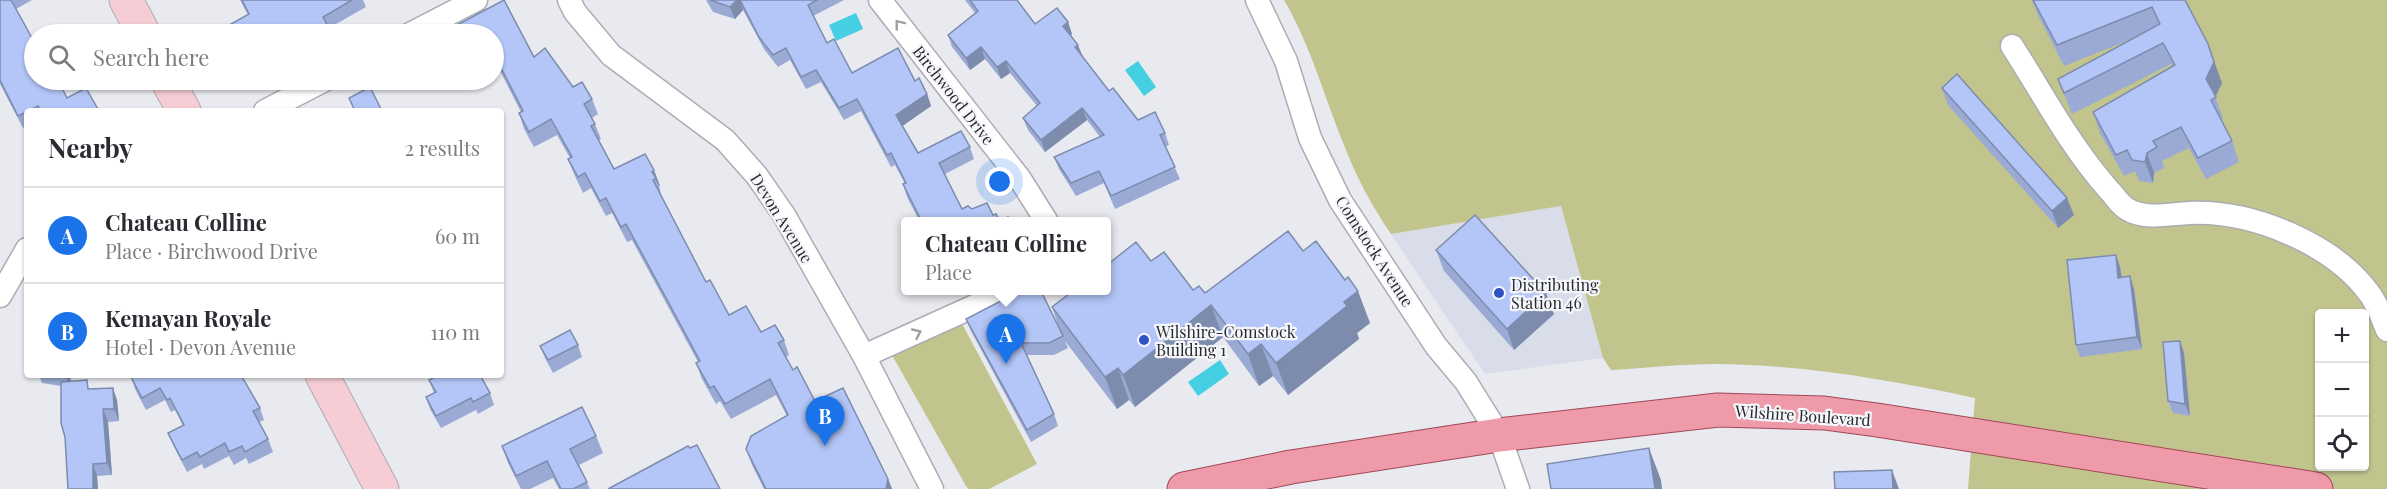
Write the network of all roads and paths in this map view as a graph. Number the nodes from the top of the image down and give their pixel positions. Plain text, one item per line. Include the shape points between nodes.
1 (126, 0) edge
2 (476, 0) edge
3 (569, 0) edge
4 (880, 0) edge
5 (1257, 0) edge
6 (139, 24) edge
7 (429, 24) edge
8 (2012, 46) dead end
9 (172, 90) edge
10 (306, 90) edge
11 (182, 108) edge
12 (271, 108) edge
13 (1044, 217) edge
14 (24, 254) edge
15 (1001, 295) edge
16 (0, 296) edge
17 (2387, 330) edge
18 (864, 356) junction
19 (324, 378) edge
20 (1499, 435) junction
21 (382, 489) edge
22 (932, 489) edge
23 (1184, 489) edge
24 (1518, 489) edge
25 (2316, 489) edge

1 - 6 main road
2 - 7 street
3 - 18 street, Devon Avenue via 611,55 724,140 757,176 784,215
13 -> 4 street, Birchwood Drive via 1020,179
5 - 20 street, Comstock Avenue via 1286,61 1310,138 1341,200
8 - 17 street via 2086,163 2127,209 2159,217 2190,213 2230,215 2321,248 2371,294
9 - 11 main road
10 - 12 street
14 - 16 street
18 -> 15 street
18 - 22 street, Devon Avenue
19 - 21 main road
20 - 23 main road, Wilshire Boulevard via 1292,467
20 - 24 street, Comstock Avenue
20 - 25 main road, Wilshire Boulevard via 1718,410 1814,413

